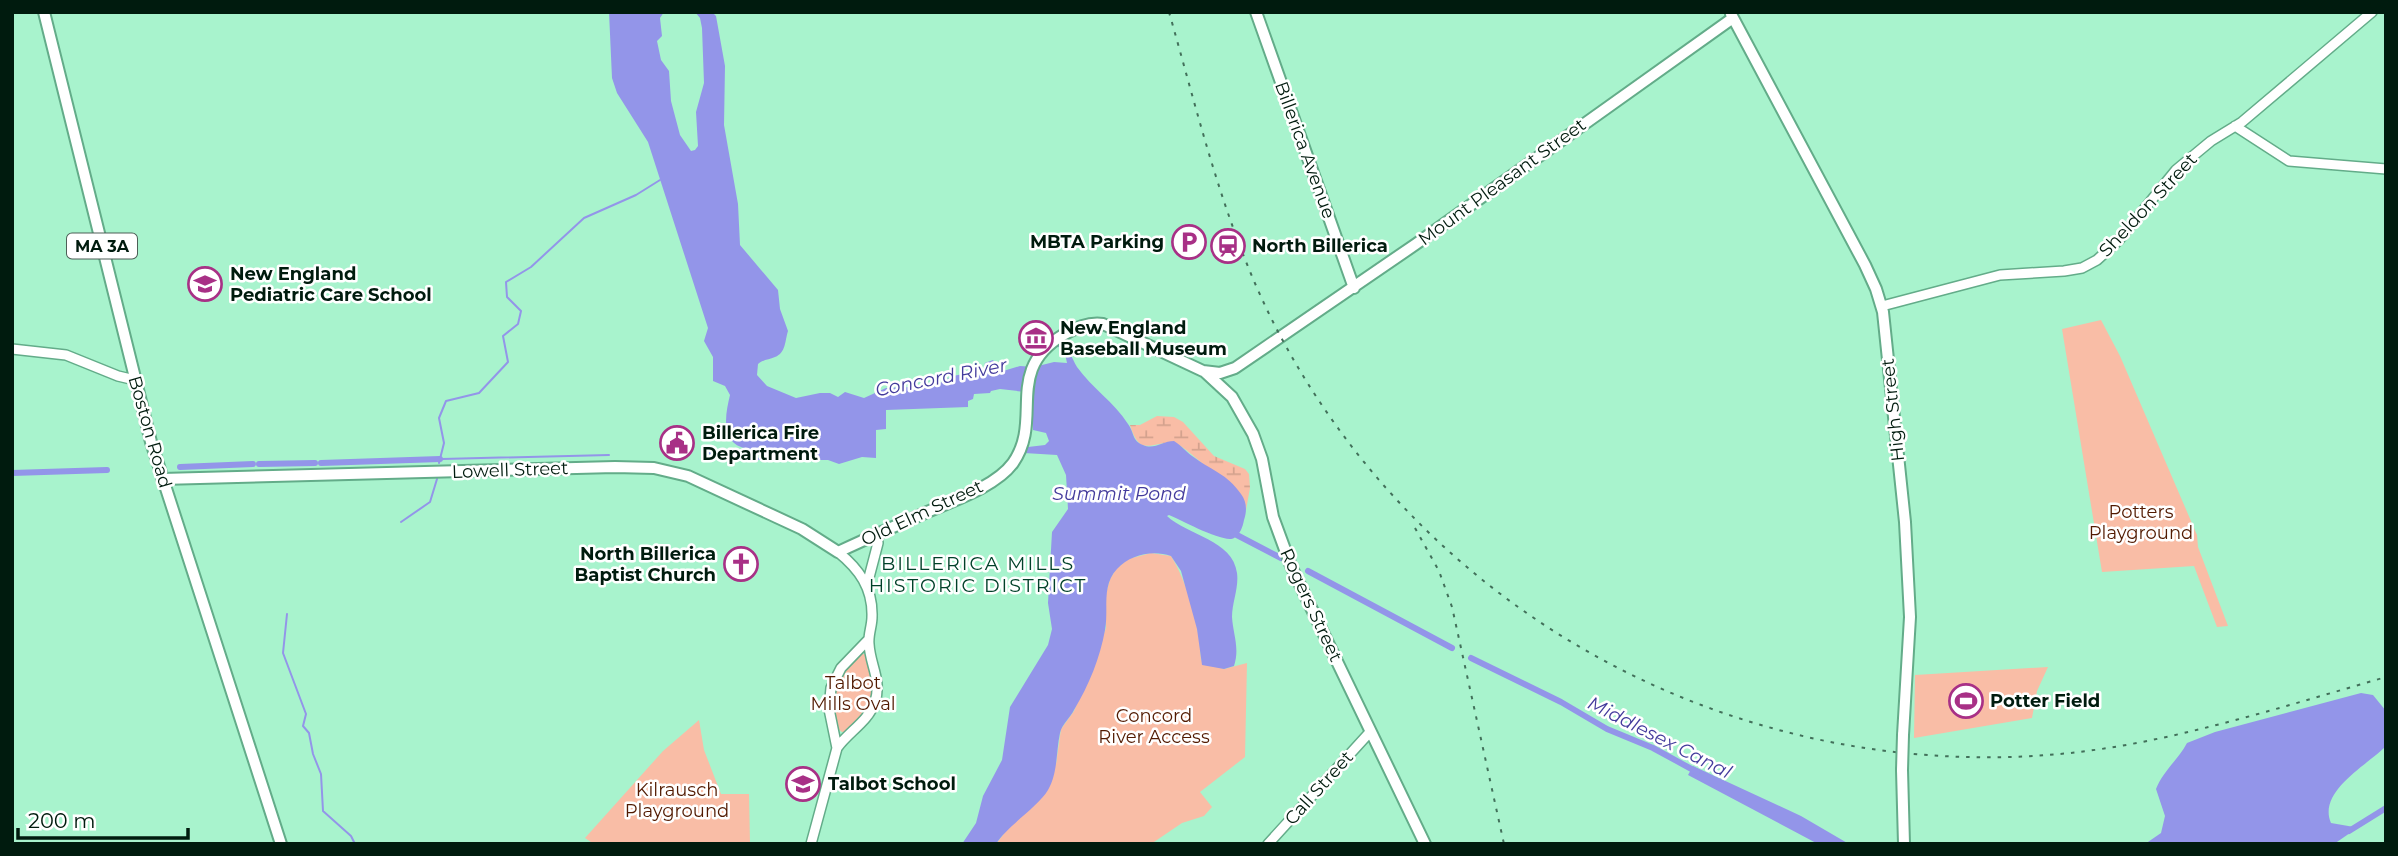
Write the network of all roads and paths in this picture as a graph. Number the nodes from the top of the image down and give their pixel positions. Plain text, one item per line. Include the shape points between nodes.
1 (44, 12) edge
2 (1256, 12) edge
3 (2372, 12) edge
4 (1732, 15) edge
5 (2235, 127) junction
6 (2386, 169) edge
7 (1354, 288) junction
8 (1882, 306) junction
9 (12, 349) edge
10 (1236, 368) junction
11 (1203, 371) junction
12 (135, 380) junction
13 (1235, 401) junction
14 (162, 479) junction
15 (877, 534) junction
16 (838, 552) junction
17 (867, 585) junction
18 (868, 640) junction
19 (1370, 732) junction
20 (837, 748) junction
21 (281, 844) edge
22 (811, 844) edge
23 (1268, 844) edge
24 (1425, 844) edge
25 (1904, 844) edge

1 - 12 main road, Boston Road / MA 3A
2 - 7 main road, Billerica Avenue
3 - 5 street, Sheldon Street
4 - 7 main road, Mount Pleasant Street
4 - 8 main road, High Street via 1858,251
5 - 6 street via 2289,161
5 - 8 street, Sheldon Street via 2176,170 2119,240 2089,265 2000,275
7 - 10 main road, Mount Pleasant Street
8 - 25 main road, High Street, bridge via 1909,581
9 - 12 street via 66,355
10 - 11 main road, Mount Pleasant Street via 1220,373
10 - 13 main road
11 - 13 main road, Rogers Street
11 - 15 main road, Old Elm Street via 1103,324 1083,326 1054,341 1033,366 1022,442 1005,472 980,488
12 - 14 main road, Boston Road / MA 3A
13 - 19 main road, Rogers Street via 1260,450 1285,552
14 - 16 main road, Lowell Street via 654,468 703,482 802,529
14 - 21 main road, Boston Road / MA 3A
15 - 16 main road, Old Elm Street
15 - 17 street
16 - 17 street
17 - 18 street via 872,609
18 - 20 street via 841,668 831,688 829,709
18 - 20 street via 877,676 875,701 863,722
19 - 23 street, Call Street
19 - 24 main road, Rogers Street
20 - 22 street

